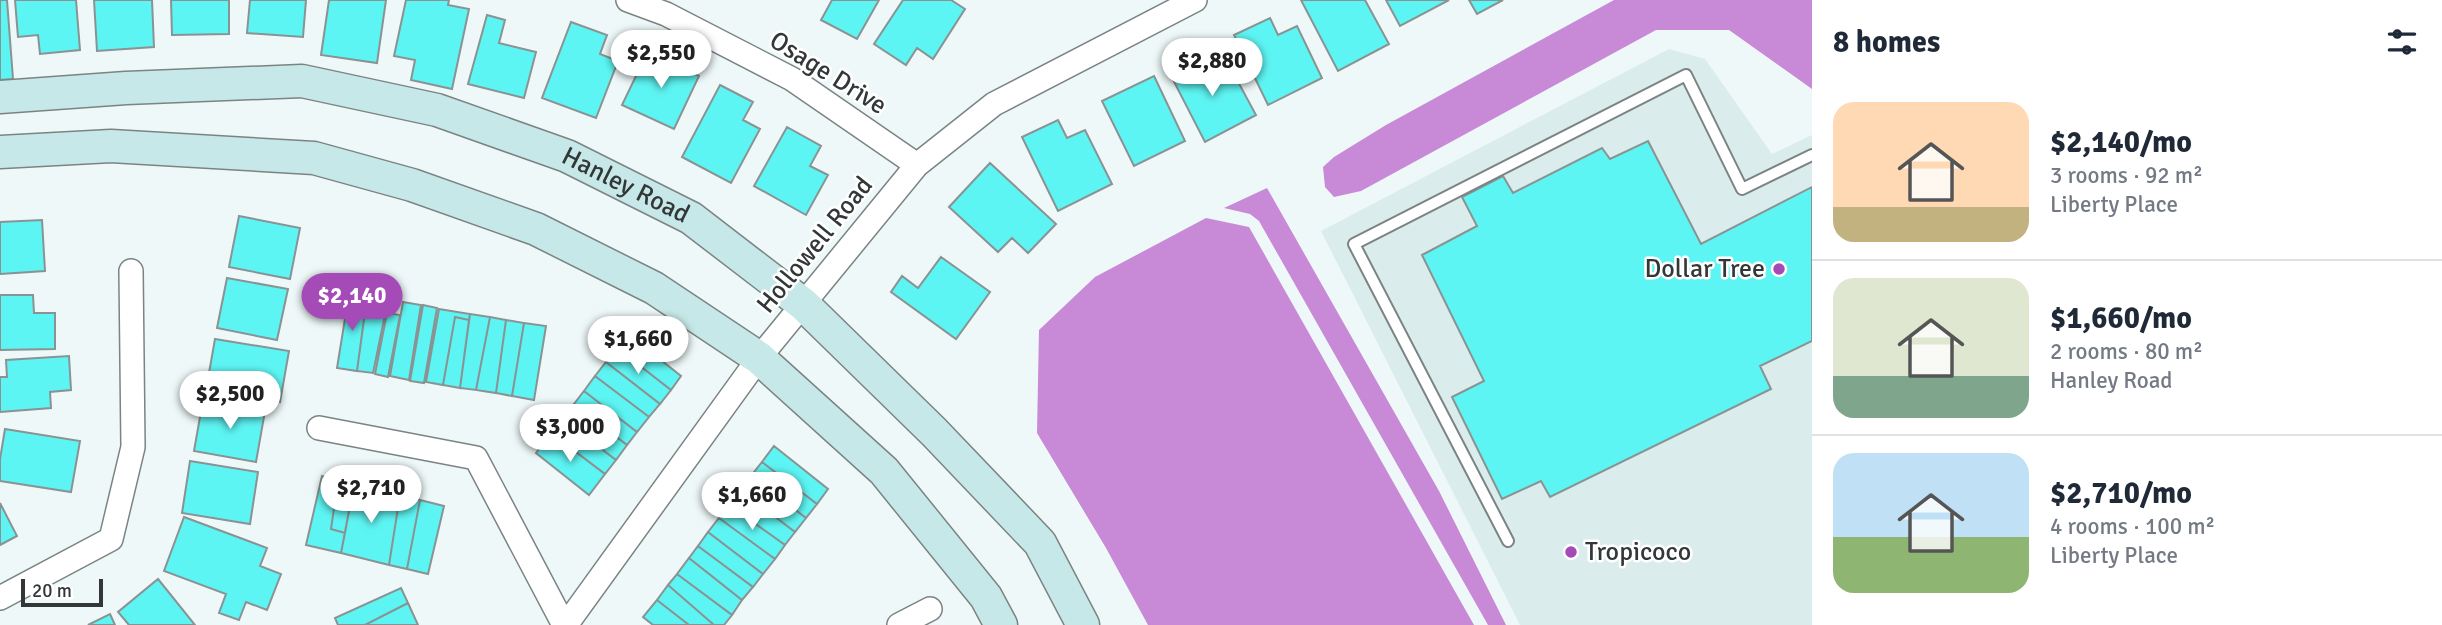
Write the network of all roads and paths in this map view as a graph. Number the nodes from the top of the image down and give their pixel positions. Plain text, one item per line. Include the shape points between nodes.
1 (628, 0) edge
2 (1195, 0) edge
3 (0, 97) edge
4 (0, 152) edge
5 (1812, 155) edge
6 (918, 165) junction
7 (131, 271) dead end
8 (803, 304) junction
9 (758, 358) junction
10 (319, 428) dead end
11 (1508, 541) dead end
12 (0, 598) edge
13 (930, 609) dead end
14 (565, 625) edge
15 (898, 625) edge
16 (1001, 625) edge
17 (1083, 625) edge

1 - 6 street, Osage Drive via 666,14 792,79
2 - 6 street, Hollowell Road via 994,104
3 - 8 main road, Hanley Road via 302,81 437,110 567,156 691,218
4 - 9 main road via 111,146 314,158 412,185 536,229 654,288
5 - 11 lane via 1742,189 1686,75 1354,244
6 - 8 street, Hollowell Road
7 - 12 street via 133,447 111,539
8 - 9 street, Hollowell Road
8 - 17 main road, Hanley Road via 1040,543
9 - 14 street, Hollowell Road
9 - 16 main road via 884,471 986,597
10 - 14 street via 476,458
13 - 15 street

